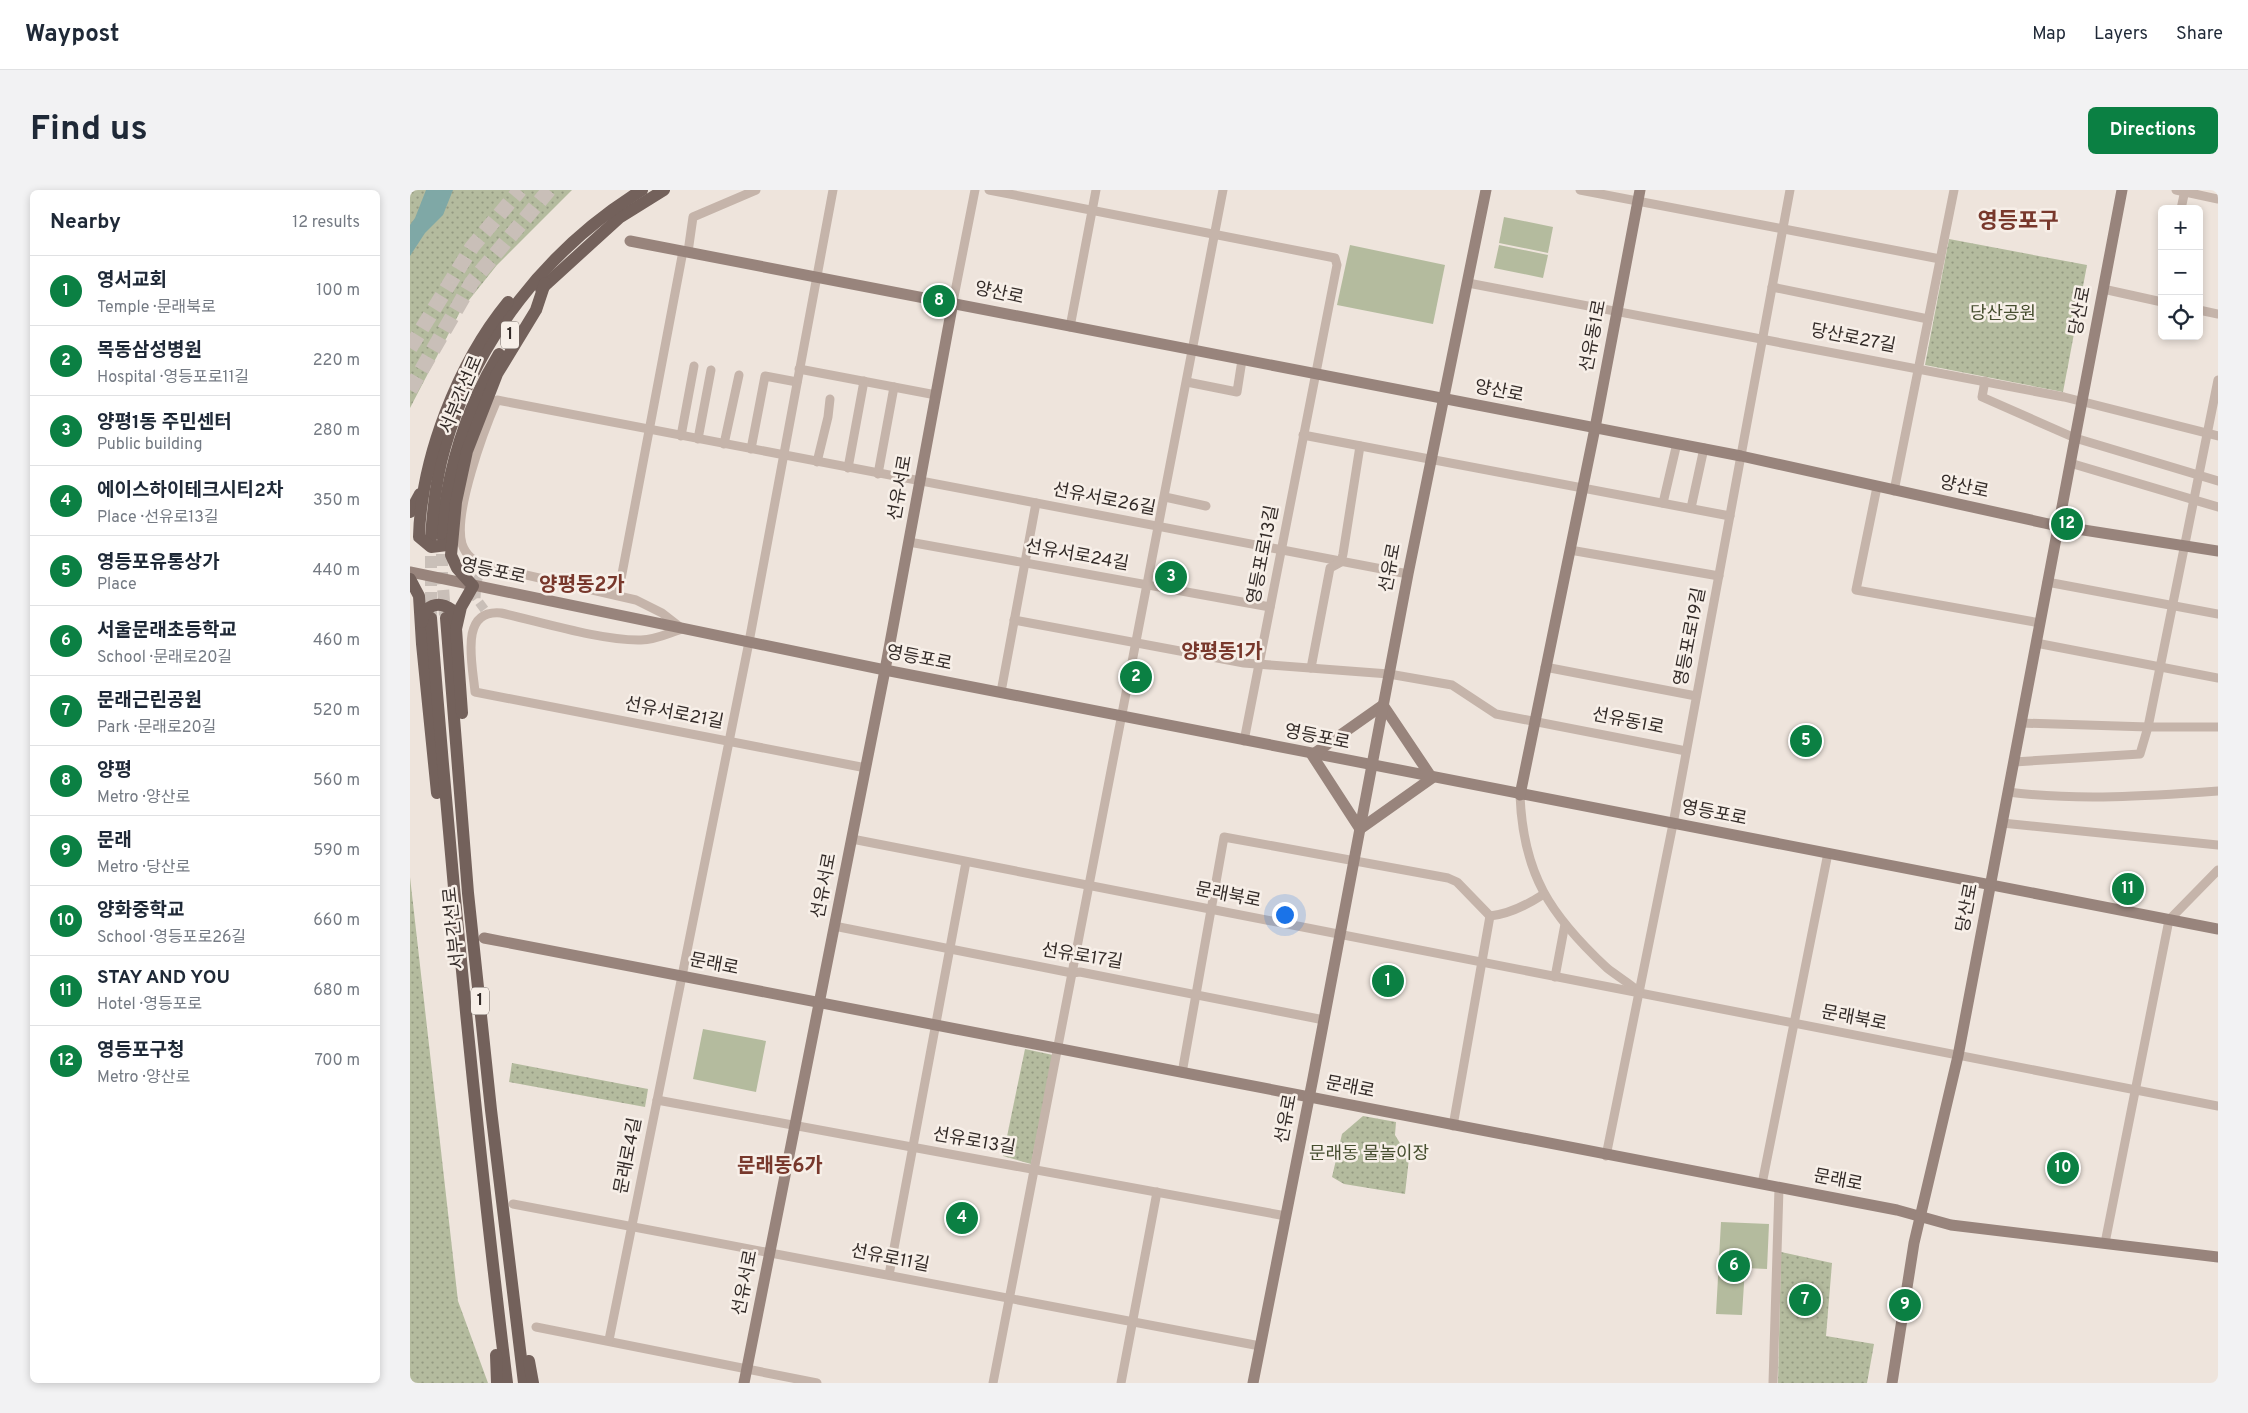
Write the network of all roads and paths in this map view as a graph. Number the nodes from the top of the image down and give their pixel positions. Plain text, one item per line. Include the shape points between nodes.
1 (642, 190) edge
2 (664, 190) edge
3 (756, 190) edge
4 (833, 190) edge
5 (974, 190) edge
6 (990, 190) edge
7 (1096, 190) edge
8 (1223, 190) edge
9 (1486, 190) edge
10 (1580, 190) edge
11 (1790, 190) edge
12 (1954, 190) edge
13 (2122, 190) edge
14 (2182, 191) edge
15 (1638, 196) edge
16 (2217, 196) edge
17 (2181, 205) edge
18 (1093, 210) junction
19 (1783, 228) junction
20 (1215, 234) junction
21 (630, 241) dead end
22 (685, 251) junction
23 (1940, 259) junction
24 (816, 277) junction
25 (541, 281) junction
26 (1468, 283) junction
27 (1772, 287) junction
28 (2103, 289) junction
29 (2158, 300) edge
30 (953, 302) junction
31 (1617, 310) junction
32 (2203, 311) edge
33 (2218, 314) edge
34 (1928, 319) junction
35 (1070, 327) junction
36 (1763, 338) junction
37 (1193, 350) junction
38 (1242, 360) junction
39 (694, 366) dead end
40 (1919, 368) junction
41 (799, 369) junction
42 (711, 370) dead end
43 (1315, 374) junction
44 (739, 375) dead end
45 (2218, 380) edge
46 (864, 381) junction
47 (1985, 381) junction
48 (797, 382) junction
49 (1187, 382) junction
50 (894, 387) junction
51 (936, 395) junction
52 (830, 399) dead end
53 (1444, 399) junction
54 (2082, 400) junction
55 (1595, 428) junction
56 (649, 429) junction
57 (2208, 434) junction
58 (1303, 435) junction
59 (681, 436) junction
60 (2218, 436) edge
61 (2075, 438) junction
62 (698, 439) junction
63 (724, 444) junction
64 (1677, 444) junction
65 (1360, 446) junction
66 (1704, 448) junction
67 (751, 449) junction
68 (783, 455) junction
69 (1741, 456) junction
70 (1432, 459) junction
71 (817, 462) junction
72 (2070, 463) junction
73 (848, 468) junction
74 (878, 474) junction
75 (2198, 476) junction
76 (426, 477) junction
77 (2218, 481) edge
78 (920, 482) junction
79 (1877, 487) junction
80 (1582, 488) junction
81 (1894, 491) junction
82 (1165, 497) junction
83 (2194, 500) junction
84 (1036, 503) junction
85 (1663, 503) junction
86 (1206, 506) dead end
87 (2218, 507) edge
88 (1691, 508) junction
89 (410, 512) edge
90 (1730, 516) junction
91 (2058, 526) junction
92 (1159, 527) junction
93 (442, 538) junction
94 (909, 542) junction
95 (2185, 544) junction
96 (1281, 550) junction
97 (1570, 550) junction
98 (2218, 550) edge
99 (1341, 562) junction
100 (1025, 564) junction
101 (410, 572) edge
102 (1408, 574) junction
103 (1718, 576) junction
104 (410, 579) edge
105 (2048, 582) junction
106 (1148, 585) junction
107 (473, 586) junction
108 (618, 595) junction
109 (2171, 605) junction
110 (1270, 607) junction
111 (2218, 614) edge
112 (431, 618) tunnel mouth
113 (446, 618) tunnel mouth
114 (1014, 620) junction
115 (2040, 623) junction
116 (421, 629) junction
117 (456, 629) junction
118 (682, 629) junction
119 (749, 642) junction
120 (2036, 643) junction
121 (1136, 644) junction
122 (1259, 664) junction
123 (2159, 666) junction
124 (1545, 667) junction
125 (1311, 668) junction
126 (885, 670) junction
127 (1389, 674) junction
128 (2218, 678) edge
129 (1001, 692) junction
130 (1696, 696) junction
131 (1383, 705) junction
132 (1122, 716) junction
133 (1535, 722) junction
134 (2021, 723) junction
135 (2148, 727) junction
136 (2218, 727) edge
137 (729, 741) junction
138 (1244, 741) junction
139 (1686, 751) junction
140 (1312, 755) junction
141 (2014, 762) junction
142 (1372, 766) junction
143 (866, 768) junction
144 (1432, 778) junction
145 (2218, 791) edge
146 (2008, 792) junction
147 (1520, 795) junction
148 (1672, 824) junction
149 (2002, 824) junction
150 (1360, 829) junction
151 (852, 839) junction
152 (2218, 845) edge
153 (1828, 853) junction
154 (966, 862) junction
155 (1354, 862) junction
156 (2218, 870) edge
157 (1089, 886) junction
158 (1990, 886) junction
159 (468, 893) junction
160 (453, 894) junction
161 (1544, 894) junction
162 (1211, 909) junction
163 (1490, 916) junction
164 (2169, 920) junction
165 (1565, 924) junction
166 (834, 926) junction
167 (2218, 929) edge
168 (1340, 934) junction
169 (484, 938) dead end
170 (951, 951) junction
171 (1483, 962) junction
172 (1072, 973) junction
173 (682, 977) junction
174 (1555, 977) junction
175 (1638, 993) junction
176 (1195, 996) junction
177 (819, 1003) junction
178 (1324, 1020) junction
179 (1794, 1024) junction
180 (937, 1025) junction
181 (1058, 1049) junction
182 (1958, 1056) junction
183 (1182, 1073) junction
184 (2136, 1090) junction
185 (1310, 1098) junction
186 (657, 1100) junction
187 (2218, 1106) edge
188 (795, 1126) junction
189 (1453, 1126) junction
190 (913, 1147) junction
191 (1606, 1156) junction
192 (1034, 1170) junction
193 (1762, 1184) junction
194 (1779, 1188) junction
195 (1156, 1192) junction
196 (513, 1204) dead end
197 (1286, 1216) junction
198 (1920, 1216) junction
199 (632, 1226) junction
200 (2105, 1243) junction
201 (770, 1253) junction
202 (2218, 1257) edge
203 (510, 1261) junction
204 (492, 1263) junction
205 (889, 1275) junction
206 (1009, 1298) junction
207 (1133, 1322) junction
208 (536, 1327) dead end
209 (609, 1340) junction
210 (1260, 1346) junction
211 (747, 1369) junction
212 (497, 1383) edge
213 (507, 1383) edge
214 (524, 1383) edge
215 (533, 1383) edge
216 (744, 1383) edge
217 (817, 1383) edge
218 (993, 1383) edge
219 (1121, 1383) edge
220 (1253, 1383) edge
221 (1773, 1383) edge
222 (1892, 1383) edge

1 - 25 main road, 서부간선로 / 1 via 608,211 573,241
2 - 25 main road, 서부간선로 / 1 via 619,218
3 - 22 street via 693,217
4 - 24 street, 문래로4길
5 - 30 street, 선유서로
6 - 18 street
7 - 18 street
8 - 20 street
9 - 26 street, 선유로
10 - 15 street
11 - 19 street, 영등포로19길
12 - 23 street
13 - 28 street, 당산로
14 - 16 street
14 - 17 street
15 - 19 street
15 - 31 street, 선유동1로
18 - 20 street
18 - 35 street
19 - 23 street
19 - 27 street, 영등포로19길
20 - 37 street
20 - 43 street via 1336,260
21 - 22 street, 양산로
22 - 24 street, 양산로
22 - 56 street
23 - 34 street
24 - 30 street, 양산로
24 - 41 street, 문래로4길
25 - 76 main road via 529,282 508,301 486,332 455,393
25 - 93 main road via 536,310 497,374 476,423
25 - 93 main road, 서부간선로 / 1 via 500,326 459,406 438,476
26 - 31 street
26 - 53 street, 선유로
27 - 34 street
27 - 36 street, 영등포로19길
28 - 29 street
28 - 54 street, 당산로
30 - 35 street, 양산로
30 - 51 street, 선유서로
31 - 36 street, 당산로27길
31 - 55 street, 선유동1로
32 - 33 street
34 - 40 street
35 - 37 street, 양산로
36 - 40 street, 당산로27길
36 - 69 street, 영등포로19길
37 - 38 street, 양산로
37 - 49 street
38 - 43 street, 양산로
38 - 49 street via 1237,392
39 - 59 street
40 - 47 street, 당산로27길
40 - 81 street
41 - 46 street
41 - 48 street, 문래로4길
42 - 62 street
43 - 53 street, 양산로
43 - 58 street, 영등포로13길
44 - 63 street
45 - 57 street
46 - 50 street
46 - 73 street
47 - 54 street, 당산로27길
47 - 61 street via 1982,397
48 - 67 street via 765,376
48 - 68 street, 문래로4길
49 - 82 street
50 - 51 street
50 - 74 street
51 - 78 street, 선유서로
52 - 71 street
53 - 55 street, 양산로
53 - 70 street, 선유로
54 - 57 street, 당산로27길
54 - 61 street, 당산로
55 - 64 street, 양산로
55 - 80 street, 선유동1로
56 - 59 street, 선유서로26길
56 - 108 street
56 - 108 street, 선유서로26길 via 497,400 481,436 464,506 462,544 478,563
57 - 60 street, 당산로27길
57 - 75 street
58 - 65 street
58 - 96 street, 영등포로13길
59 - 62 street, 선유서로26길
61 - 72 street, 당산로
61 - 75 street
62 - 63 street, 선유서로26길
63 - 67 street, 선유서로26길
64 - 66 street, 양산로
64 - 85 street
65 - 70 street
65 - 99 street
66 - 69 street, 양산로
66 - 88 street
67 - 68 street, 선유서로26길
68 - 71 street, 선유서로26길
68 - 119 street, 문래로4길
69 - 79 street, 양산로
69 - 90 street, 영등포로19길
70 - 80 street
70 - 102 street, 선유로
71 - 73 street, 선유서로26길
72 - 83 street
72 - 91 street, 당산로
73 - 74 street, 선유서로26길
74 - 78 street, 선유서로26길
75 - 77 street
75 - 83 street
76 - 89 main road
76 - 93 main road via 419,537 431,547 447,545
78 - 84 street, 선유서로26길
78 - 94 street, 선유서로
79 - 81 street, 양산로
79 - 115 street via 1856,590
80 - 85 street
80 - 97 street, 선유동1로
81 - 91 street, 양산로
82 - 86 street
82 - 92 street
83 - 87 street
83 - 95 street
84 - 92 street, 선유서로26길
84 - 100 street
85 - 88 street
88 - 90 street
90 - 103 street, 영등포로19길
91 - 95 street, 양산로
91 - 105 street, 당산로
92 - 96 street, 선유서로26길
92 - 106 street
93 - 107 main road via 452,561
94 - 100 street, 선유서로24길
94 - 126 street, 선유서로
95 - 98 street, 양산로
95 - 109 street
96 - 99 street, 선유서로26길
96 - 110 street, 영등포로13길
97 - 103 street
97 - 124 street, 선유동1로
99 - 102 street, 선유서로26길
99 - 125 street via 1330,568
100 - 106 street, 선유서로24길 via 1029,562
100 - 114 street
101 - 107 street, 영등포로
102 - 127 street, 선유로
103 - 130 street, 영등포로19길
104 - 116 main road via 420,596
105 - 109 street
105 - 115 street, 당산로
106 - 110 street, 선유서로24길
106 - 121 street
107 - 117 main road via 460,607
107 - 118 street, 영등포로
108 - 118 street via 649,606
109 - 111 street
109 - 123 street
110 - 122 street, 영등포로13길
112 - 160 main road, 서부간선로 / 1
113 - 159 main road, 서부간선로 / 1
114 - 121 street
114 - 129 street
115 - 120 street, 당산로
116 - 117 main road via 424,611 432,605 441,604 452,610
116 - 160 main road via 432,752
117 - 159 main road via 467,782
118 - 119 street, 영등포로
118 - 137 street, 선유서로21길 via 641,640 603,636 501,613 488,613 476,622 470,635 475,692
119 - 126 street, 영등포로
119 - 137 street, 문래로4길
120 - 123 street
120 - 134 street, 당산로
121 - 122 street
121 - 132 street
122 - 125 street
122 - 138 street, 영등포로13길
123 - 128 street
123 - 135 street
124 - 130 street
124 - 133 street, 선유동1로
125 - 127 street
126 - 129 street, 영등포로
126 - 143 street, 선유서로
127 - 131 street, 선유로
127 - 133 street via 1452,685 1490,712
129 - 132 street, 영등포로
130 - 139 street, 영등포로19길
131 - 140 street
131 - 142 street, 선유로
131 - 144 street
132 - 138 street, 영등포로
132 - 157 street
133 - 139 street, 선유동1로
133 - 147 street, 선유동1로
134 - 135 street
134 - 141 street, 당산로
135 - 136 street
135 - 141 street via 2138,755
137 - 143 street, 선유서로21길
137 - 173 street, 문래로4길
138 - 140 street, 영등포로
139 - 148 street, 영등포로19길
140 - 142 street, 영등포로
140 - 150 street
141 - 146 street, 당산로
142 - 144 street, 영등포로
142 - 150 street, 선유로
143 - 151 street, 선유서로
144 - 147 street, 영등포로
144 - 150 street
145 - 146 street via 2044,797
146 - 149 street, 당산로
147 - 148 street, 영등포로
147 - 161 street via 1523,835 1534,874
148 - 153 street, 영등포로
148 - 175 street, 영등포로19길
149 - 152 street
149 - 158 street, 당산로
150 - 155 street, 선유로
151 - 154 street, 문래북로
151 - 166 street, 선유서로
153 - 158 street, 영등포로
153 - 179 street
154 - 157 street, 문래북로
154 - 170 street
155 - 162 street via 1224,837
155 - 163 street via 1448,878 1457,882
155 - 168 street, 선유로
156 - 164 street
157 - 162 street, 문래북로
157 - 172 street
158 - 164 street, 영등포로
158 - 182 street, 당산로
159 - 203 main road, 서부간선로 / 1
160 - 204 main road, 서부간선로 / 1
161 - 163 street via 1525,906
161 - 165 street
162 - 168 street, 문래북로
162 - 176 street
163 - 171 street
164 - 167 street, 영등포로
164 - 184 street
165 - 174 street
165 - 175 street via 1585,948
166 - 170 street, 선유로17길
166 - 177 street, 선유서로
168 - 171 street, 문래북로
168 - 178 street, 선유로
169 - 173 street, 문래로
170 - 172 street, 선유로17길
170 - 180 street
171 - 174 street, 문래북로
171 - 189 street
172 - 176 street, 선유로17길
172 - 181 street
173 - 177 street, 문래로
173 - 186 street, 문래로4길
174 - 175 street, 문래북로
175 - 179 street, 문래북로
175 - 191 street, 영등포로19길
176 - 178 street, 선유로17길
176 - 183 street
177 - 180 street, 문래로
177 - 188 street, 선유서로
178 - 185 street, 선유로
179 - 182 street, 문래북로
179 - 193 street
180 - 181 street, 문래로
180 - 190 street
181 - 183 street, 문래로
181 - 192 street
182 - 184 street, 문래북로
182 - 198 street, 당산로
183 - 185 street, 문래로
184 - 187 street, 문래북로
184 - 200 street
185 - 189 street, 문래로
185 - 197 street, 선유로
186 - 188 street, 선유로13길
186 - 199 street, 문래로4길
188 - 190 street, 선유로13길
188 - 201 street, 선유서로
189 - 191 street, 문래로
190 - 192 street, 선유로13길
190 - 205 street
191 - 193 street, 문래로
192 - 195 street, 선유로13길
192 - 206 street
193 - 194 street, 문래로
194 - 198 street, 문래로
194 - 221 street
195 - 197 street, 선유로13길
195 - 207 street
196 - 199 street, 선유로11길
197 - 210 street, 선유로
198 - 200 street, 문래로 via 1951,1225
198 - 222 street, 당산로
199 - 201 street, 선유로11길
199 - 209 street, 문래로4길
200 - 202 street, 문래로
201 - 205 street, 선유로11길
201 - 211 street, 선유서로
203 - 214 main road, 서부간선로 / 1
203 - 215 main road, 1
204 - 212 main road, 1
204 - 213 main road, 서부간선로 / 1
205 - 206 street, 선유로11길
206 - 207 street, 선유로11길
206 - 218 street
207 - 210 street, 선유로11길
207 - 219 street
208 - 209 street
209 - 211 street
210 - 220 street, 선유로
211 - 216 street, 선유서로
211 - 217 street

